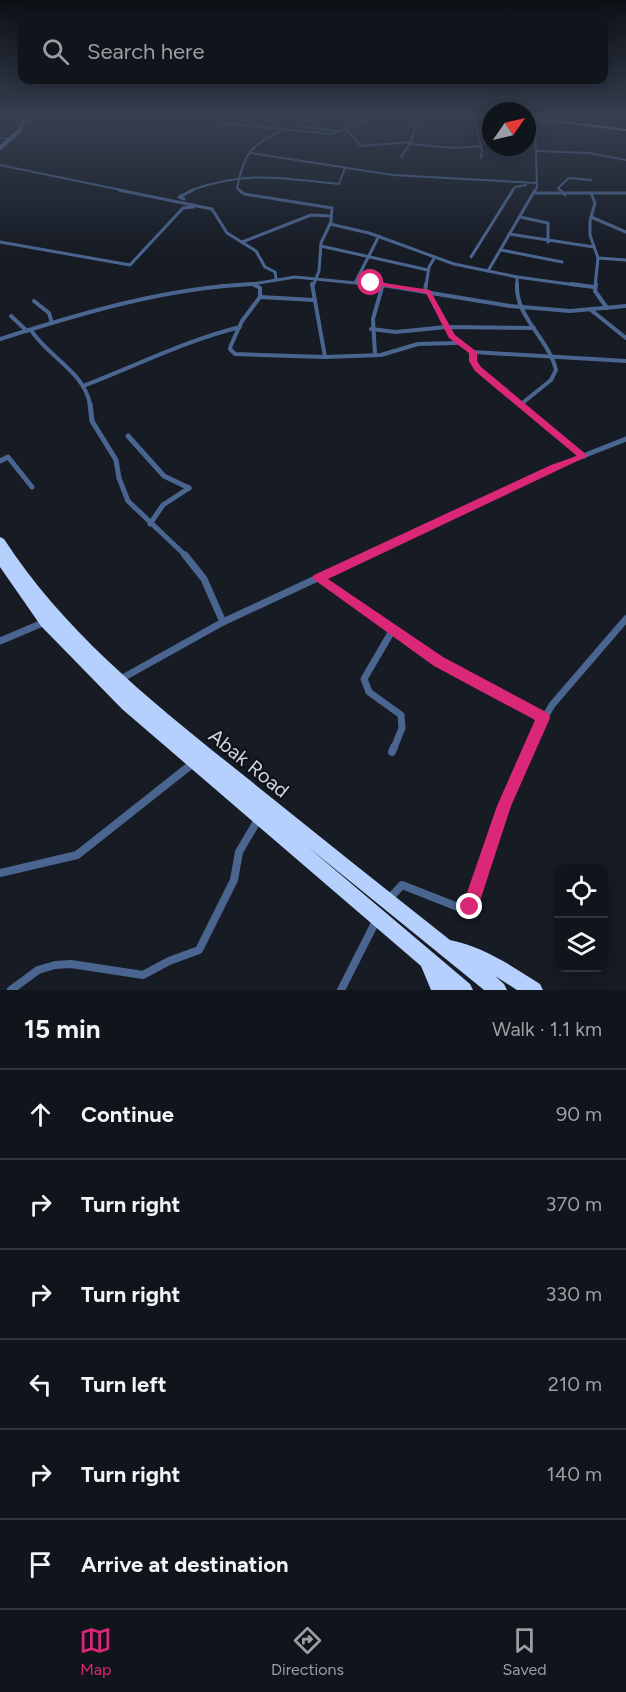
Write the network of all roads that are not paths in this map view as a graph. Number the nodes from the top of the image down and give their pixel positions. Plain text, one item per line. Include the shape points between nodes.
1 (242, 162) edge
2 (308, 162) edge
3 (537, 162) edge
4 (0, 165) edge
5 (345, 168) junction
6 (240, 176) junction
7 (591, 180) dead end
8 (537, 184) junction
9 (534, 193) junction
10 (591, 193) junction
11 (626, 193) edge
12 (565, 195) junction
13 (207, 207) junction
14 (331, 216) junction
15 (520, 217) junction
16 (591, 217) junction
17 (330, 224) junction
18 (626, 232) edge
19 (509, 234) junction
20 (379, 236) junction
21 (0, 242) edge
22 (242, 242) junction
23 (548, 242) junction
24 (321, 246) junction
25 (594, 247) junction
26 (501, 250) junction
27 (367, 256) junction
28 (435, 257) junction
29 (471, 257) dead end
30 (598, 258) junction
31 (626, 260) edge
32 (562, 262) dead end
33 (428, 270) junction
34 (488, 271) junction
35 (317, 277) junction
36 (517, 277) junction
37 (276, 279) junction
38 (356, 281) junction
39 (253, 284) junction
40 (383, 284) junction
41 (594, 287) junction
42 (426, 291) junction
43 (260, 297) junction
44 (314, 300) junction
45 (34, 301) dead end
46 (519, 306) junction
47 (626, 306) edge
48 (607, 308) junction
49 (591, 310) junction
50 (10, 316) dead end
51 (52, 323) junction
52 (240, 327) junction
53 (446, 327) junction
54 (371, 328) junction
55 (534, 328) junction
56 (29, 331) junction
57 (626, 338) edge
58 (0, 339) edge
59 (456, 342) junction
60 (473, 352) junction
61 (375, 355) junction
62 (554, 356) junction
63 (325, 357) junction
64 (626, 361) edge
65 (83, 386) junction
66 (519, 404) junction
67 (128, 435) dead end
68 (626, 439) edge
69 (584, 456) junction
70 (0, 461) edge
71 (32, 487) dead end
72 (150, 524) junction
73 (0, 542) edge
74 (2, 565) edge
75 (318, 578) junction
76 (626, 619) edge
77 (223, 621) junction
78 (45, 622) junction
79 (392, 631) junction
80 (0, 641) edge
81 (119, 680) junction
82 (543, 718) junction
83 (392, 752) dead end
84 (195, 761) junction
85 (260, 816) junction
86 (0, 873) edge
87 (388, 901) junction
88 (378, 917) junction
89 (446, 948) junction
90 (428, 959) junction
91 (10, 990) edge
92 (341, 990) edge
93 (440, 990) edge
94 (464, 990) edge
95 (498, 990) edge
96 (534, 990) edge

1 - 6 street
2 - 5 street
3 - 8 street
4 - 13 street
5 - 6 street via 339,184
5 - 8 street
6 - 13 street via 218,179 179,197
6 - 14 street via 240,193 327,206 332,208
7 - 12 street via 569,178 558,188
8 - 9 street
8 - 29 street via 515,187
9 - 12 street
9 - 15 street
10 - 11 street
10 - 12 street
10 - 16 street via 595,203
13 - 21 street via 183,208 130,265
13 - 22 street via 216,212 227,233
14 - 17 street
14 - 22 street via 311,215
15 - 19 street
15 - 23 street via 548,224
16 - 18 street
16 - 25 street
17 - 20 street
17 - 24 street
19 - 23 street
19 - 26 street
20 - 27 street
20 - 28 street
22 - 37 street via 256,251 265,267 275,272
23 - 25 street
24 - 27 street
24 - 35 street
25 - 30 street
26 - 32 street
26 - 34 street
27 - 33 street
27 - 38 street
28 - 33 street
28 - 34 street
30 - 31 street
30 - 41 street
33 - 42 street
34 - 36 street
35 - 37 street
35 - 38 street
35 - 44 street via 312,282
36 - 41 street
36 - 46 street
37 - 39 street
38 - 40 street
39 - 43 street via 260,288
39 - 51 street via 196,288
40 - 42 street
40 - 54 street
41 - 48 street
42 - 46 street
42 - 53 street
43 - 44 street
43 - 52 street
44 - 63 street
45 - 51 street via 49,313
46 - 49 street
46 - 55 street
47 - 48 street
48 - 49 street
49 - 57 street
50 - 56 street
51 - 56 street
52 - 63 street via 230,349 236,354
52 - 65 street via 203,336
53 - 54 street via 396,332
53 - 55 street
53 - 59 street
54 - 61 street
55 - 62 street
56 - 58 street
56 - 65 street
59 - 60 street
59 - 61 street via 418,344
60 - 62 street
60 - 66 street via 477,369
61 - 63 street
62 - 64 street
62 - 66 street via 556,370 551,380
65 - 72 street via 92,421 116,460 122,491
66 - 69 street
67 - 72 street via 164,476 189,488 163,505
68 - 69 street
69 - 75 street
70 - 71 street via 8,457
72 - 77 street via 166,535 204,579
73 - 81 highway, Abak Road via 52,612
74 - 78 highway, Abak Road
75 - 77 street
75 - 79 street
76 - 82 street
77 - 81 street
78 - 80 street
78 - 84 highway, Abak Road via 127,704
79 - 82 street via 438,661
79 - 83 street via 363,679 369,692 401,715 402,728
81 - 87 highway, Abak Road via 152,711
82 - 87 street via 504,806 470,907 463,909 402,885
84 - 85 highway, Abak Road
84 - 86 street via 87,849
85 - 88 highway, Abak Road
85 - 91 street via 238,852 234,880 199,950 143,975 56,965 38,970
87 - 89 highway, Abak Road
88 - 90 highway, Abak Road
88 - 92 street
89 - 95 highway, Abak Road
89 - 96 highway via 477,956
90 - 93 highway
90 - 94 highway, Abak Road

